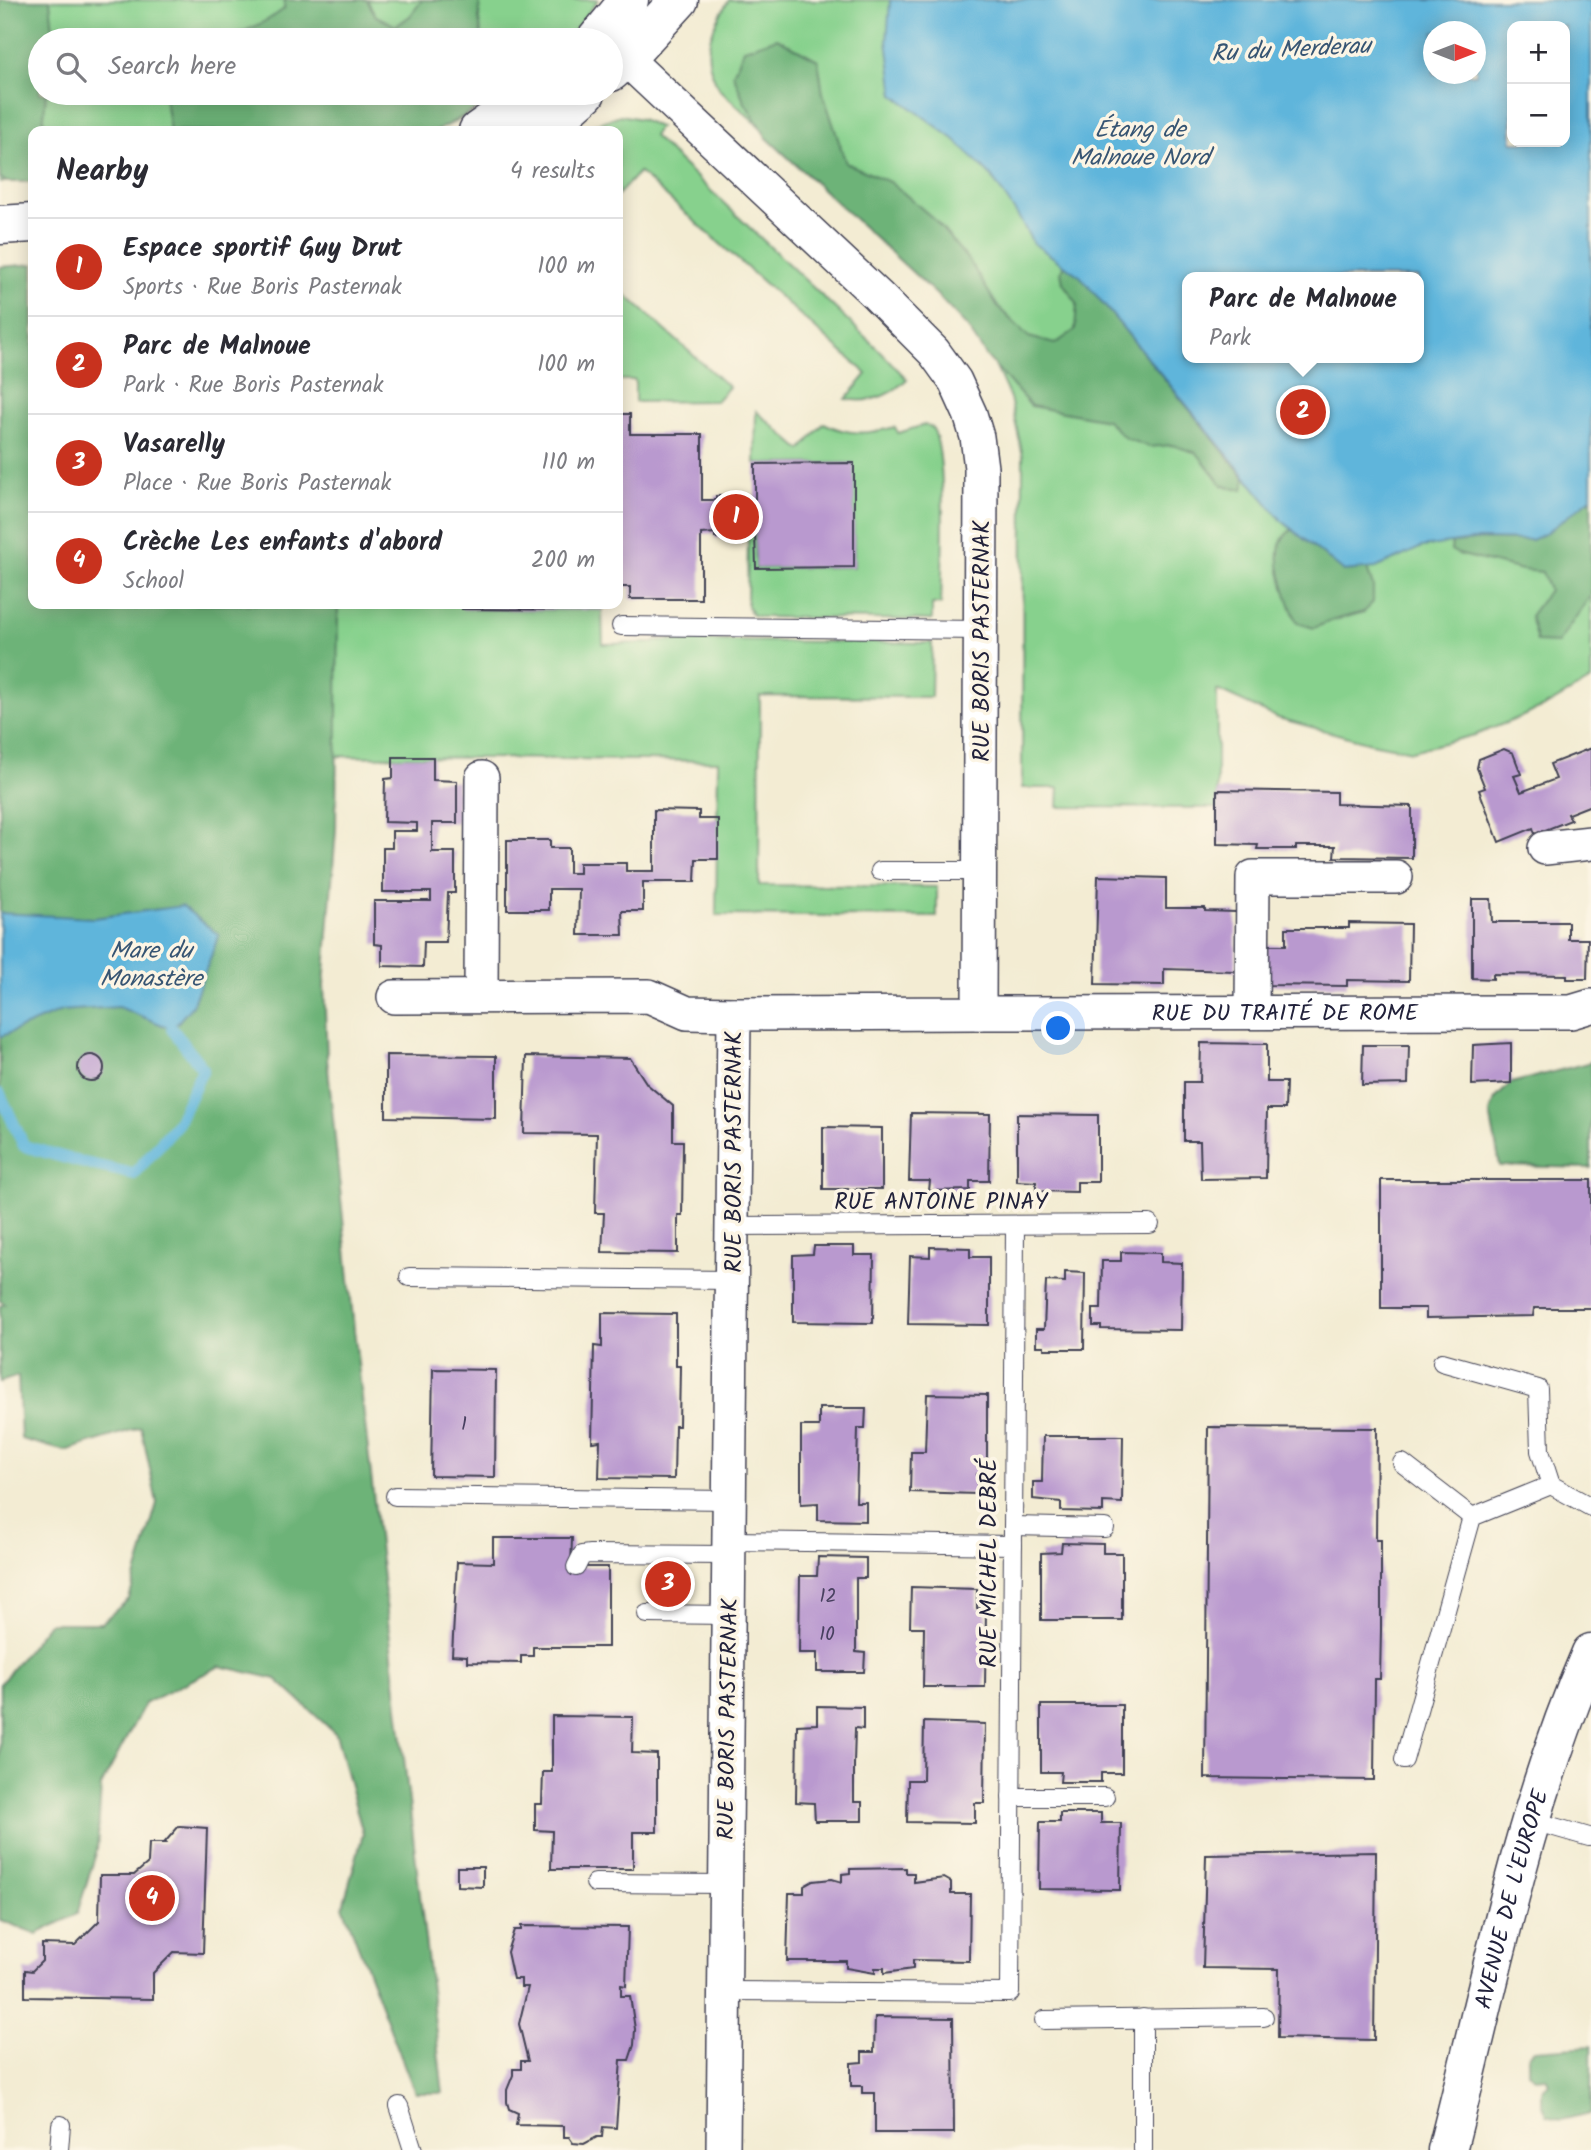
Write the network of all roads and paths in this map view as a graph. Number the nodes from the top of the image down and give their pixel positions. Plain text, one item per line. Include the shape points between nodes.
1 (628, 0) edge
2 (651, 0) edge
3 (679, 0) edge
4 (617, 28) edge
5 (623, 32) edge
6 (623, 39) edge
7 (623, 63) edge
8 (514, 105) edge
9 (572, 105) edge
10 (485, 126) edge
11 (538, 126) edge
12 (28, 223) edge
13 (0, 225) edge
14 (621, 626) dead end
15 (982, 630) junction
16 (482, 778) dead end
17 (1591, 843) edge
18 (1545, 848) dead end
19 (880, 871) dead end
20 (979, 871) junction
21 (1396, 877) dead end
22 (481, 996) junction
23 (394, 998) dead end
24 (1591, 1006) edge
25 (1252, 1011) junction
26 (979, 1013) junction
27 (734, 1014) junction
28 (1150, 1224) dead end
29 (1015, 1225) junction
30 (733, 1226) junction
31 (409, 1277) dead end
32 (732, 1280) junction
33 (1443, 1362) dead end
34 (1402, 1462) dead end
35 (1551, 1485) junction
36 (395, 1496) dead end
37 (730, 1500) junction
38 (1591, 1507) edge
39 (1472, 1517) junction
40 (1013, 1526) junction
41 (1105, 1528) dead end
42 (1013, 1545) junction
43 (729, 1548) junction
44 (576, 1567) dead end
45 (647, 1614) dead end
46 (728, 1615) junction
47 (1591, 1653) edge
48 (1404, 1760) dead end
49 (1011, 1797) junction
50 (1105, 1797) dead end
51 (1530, 1820) junction
52 (1589, 1837) dead end
53 (595, 1883) dead end
54 (725, 1884) junction
55 (724, 1991) junction
56 (1264, 2017) dead end
57 (1143, 2018) junction
58 (1044, 2020) dead end
59 (399, 2106) dead end
60 (61, 2125) dead end
61 (59, 2150) edge
62 (413, 2150) edge
63 (723, 2150) edge
64 (1143, 2150) edge
65 (1447, 2150) edge

1 - 4 main road
2 - 5 street
3 - 6 main road
7 - 15 street, RUE BORIS PASTERNAK via 907,323 955,382 977,437 981,468
8 - 10 main road
9 - 11 main road
12 - 13 main road
14 - 15 lane
15 - 20 street, RUE BORIS PASTERNAK
16 - 22 street
17 - 18 street
19 - 20 lane
20 - 26 street, RUE BORIS PASTERNAK
21 - 25 street via 1253,877
22 - 23 street
22 - 27 street via 649,996 687,1013
24 - 25 street, RUE DU TRAITÉ DE ROME via 1571,1012
25 - 26 street, RUE DU TRAITÉ DE ROME
26 - 27 street, RUE BORIS PASTERNAK
27 - 30 street, RUE BORIS PASTERNAK
28 - 29 lane, RUE ANTOINE PINAY
29 - 30 lane, RUE ANTOINE PINAY
29 - 40 lane, RUE MICHEL DEBRÉ
30 - 32 street, RUE BORIS PASTERNAK
31 - 32 lane
32 - 37 street, RUE BORIS PASTERNAK
33 - 35 lane via 1538,1389 1540,1451
34 - 39 lane
35 - 38 lane
35 - 39 lane
36 - 37 lane
37 - 43 street, RUE BORIS PASTERNAK
39 - 48 lane
40 - 41 lane
40 - 42 lane, RUE MICHEL DEBRÉ
42 - 43 lane
42 - 49 lane, RUE MICHEL DEBRÉ
43 - 44 lane via 590,1553 582,1555
43 - 46 street, RUE BORIS PASTERNAK
45 - 46 lane
46 - 54 street, RUE BORIS PASTERNAK
47 - 51 main road, AVENUE DE L'EUROPE
49 - 50 lane
49 - 55 lane, RUE MICHEL DEBRÉ via 1010,1993
51 - 52 lane
51 - 65 main road, AVENUE DE L'EUROPE
53 - 54 lane
54 - 55 street, RUE BORIS PASTERNAK
55 - 63 street, RUE BORIS PASTERNAK
56 - 57 lane
57 - 58 lane
57 - 64 lane
59 - 62 lane
60 - 61 lane

